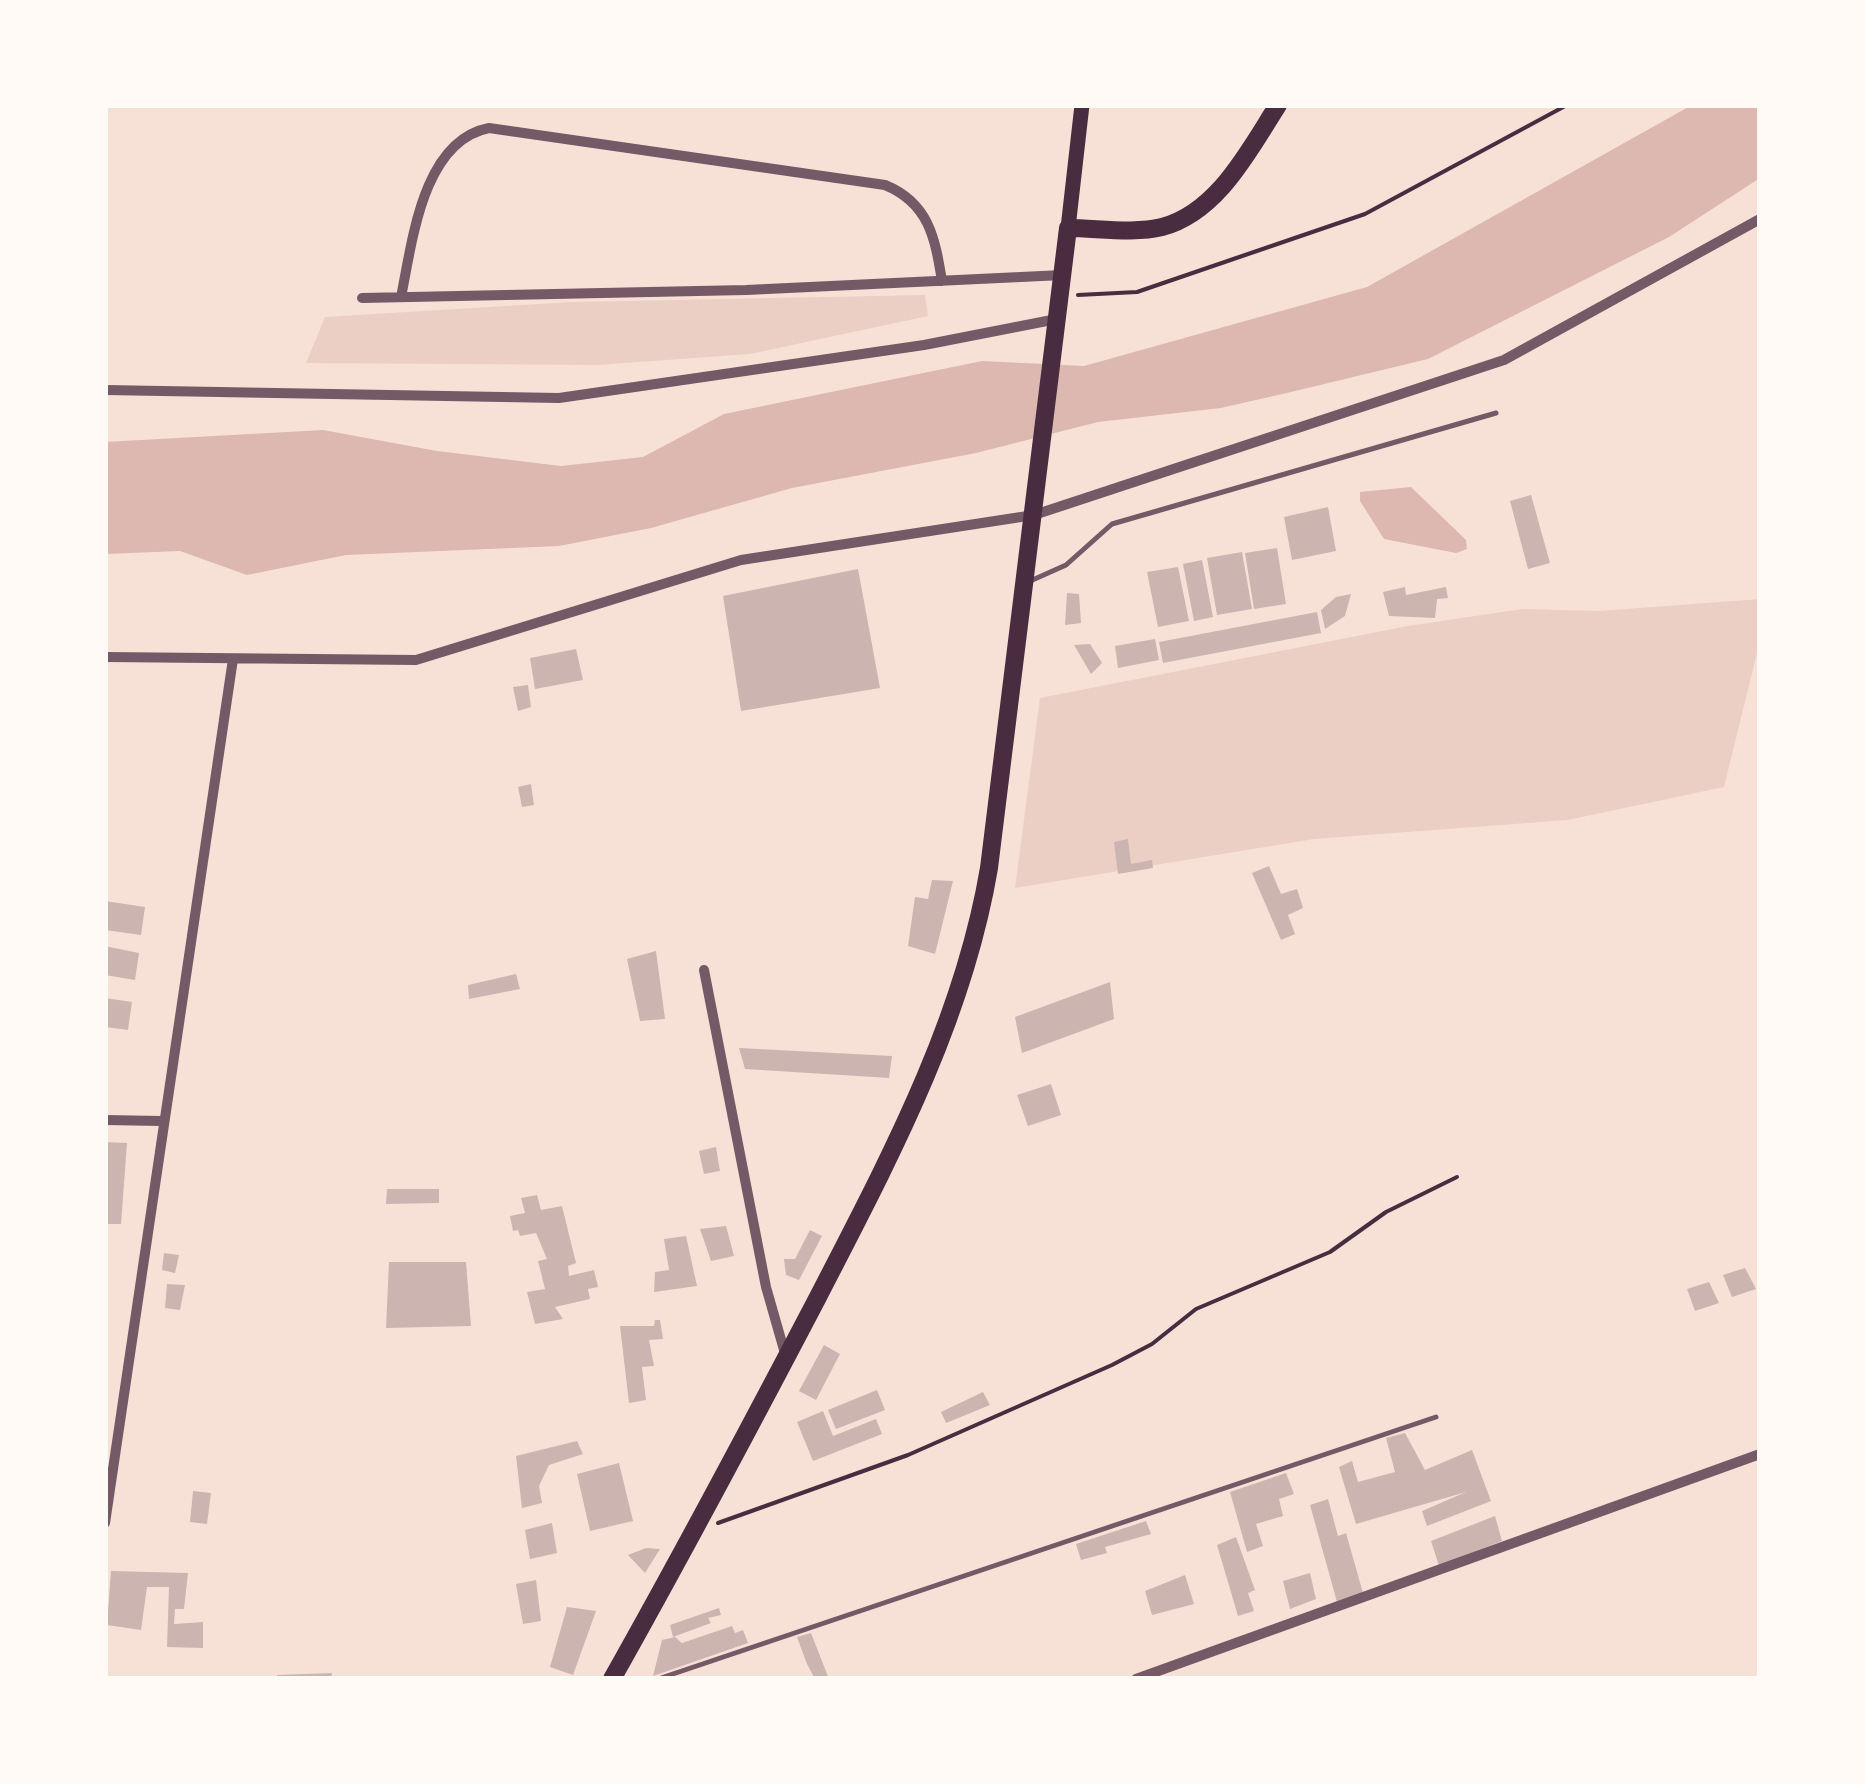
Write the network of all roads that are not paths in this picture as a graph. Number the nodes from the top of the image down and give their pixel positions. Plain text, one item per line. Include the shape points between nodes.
1 (1082, 105) edge
2 (1278, 105) edge
3 (1760, 219) edge
4 (1068, 228) junction
5 (1062, 275) junction
6 (942, 281) junction
7 (401, 297) junction
8 (362, 298) dead end
9 (1057, 319) junction
10 (105, 390) edge
11 (1496, 414) dead end
12 (1034, 515) junction
13 (1025, 582) junction
14 (105, 657) edge
15 (233, 659) junction
16 (704, 970) dead end
17 (105, 1120) edge
18 (162, 1121) junction
19 (786, 1358) junction
20 (1436, 1417) dead end
21 (1760, 1454) edge
22 (105, 1524) edge
23 (612, 1679) edge
24 (658, 1679) edge
25 (1136, 1679) edge

1 - 4 main road
2 - 4 main road via 1239,166 1196,212 1160,228
3 - 12 street via 1504,360
4 - 5 main road
5 - 6 street
5 - 9 main road
6 - 7 street
6 - 7 street via 927,220 885,185 489,128 464,138 436,171
7 - 8 street
9 - 10 street via 559,398
9 - 12 main road
11 - 13 lane via 1112,524 1051,575
12 - 13 main road
12 - 15 street via 741,560 416,660
13 - 19 main road via 989,868 968,967 931,1067
14 - 15 street
15 - 18 street
16 - 19 street
17 - 18 street
18 - 22 street
19 - 23 main road
20 - 24 lane
21 - 25 street

